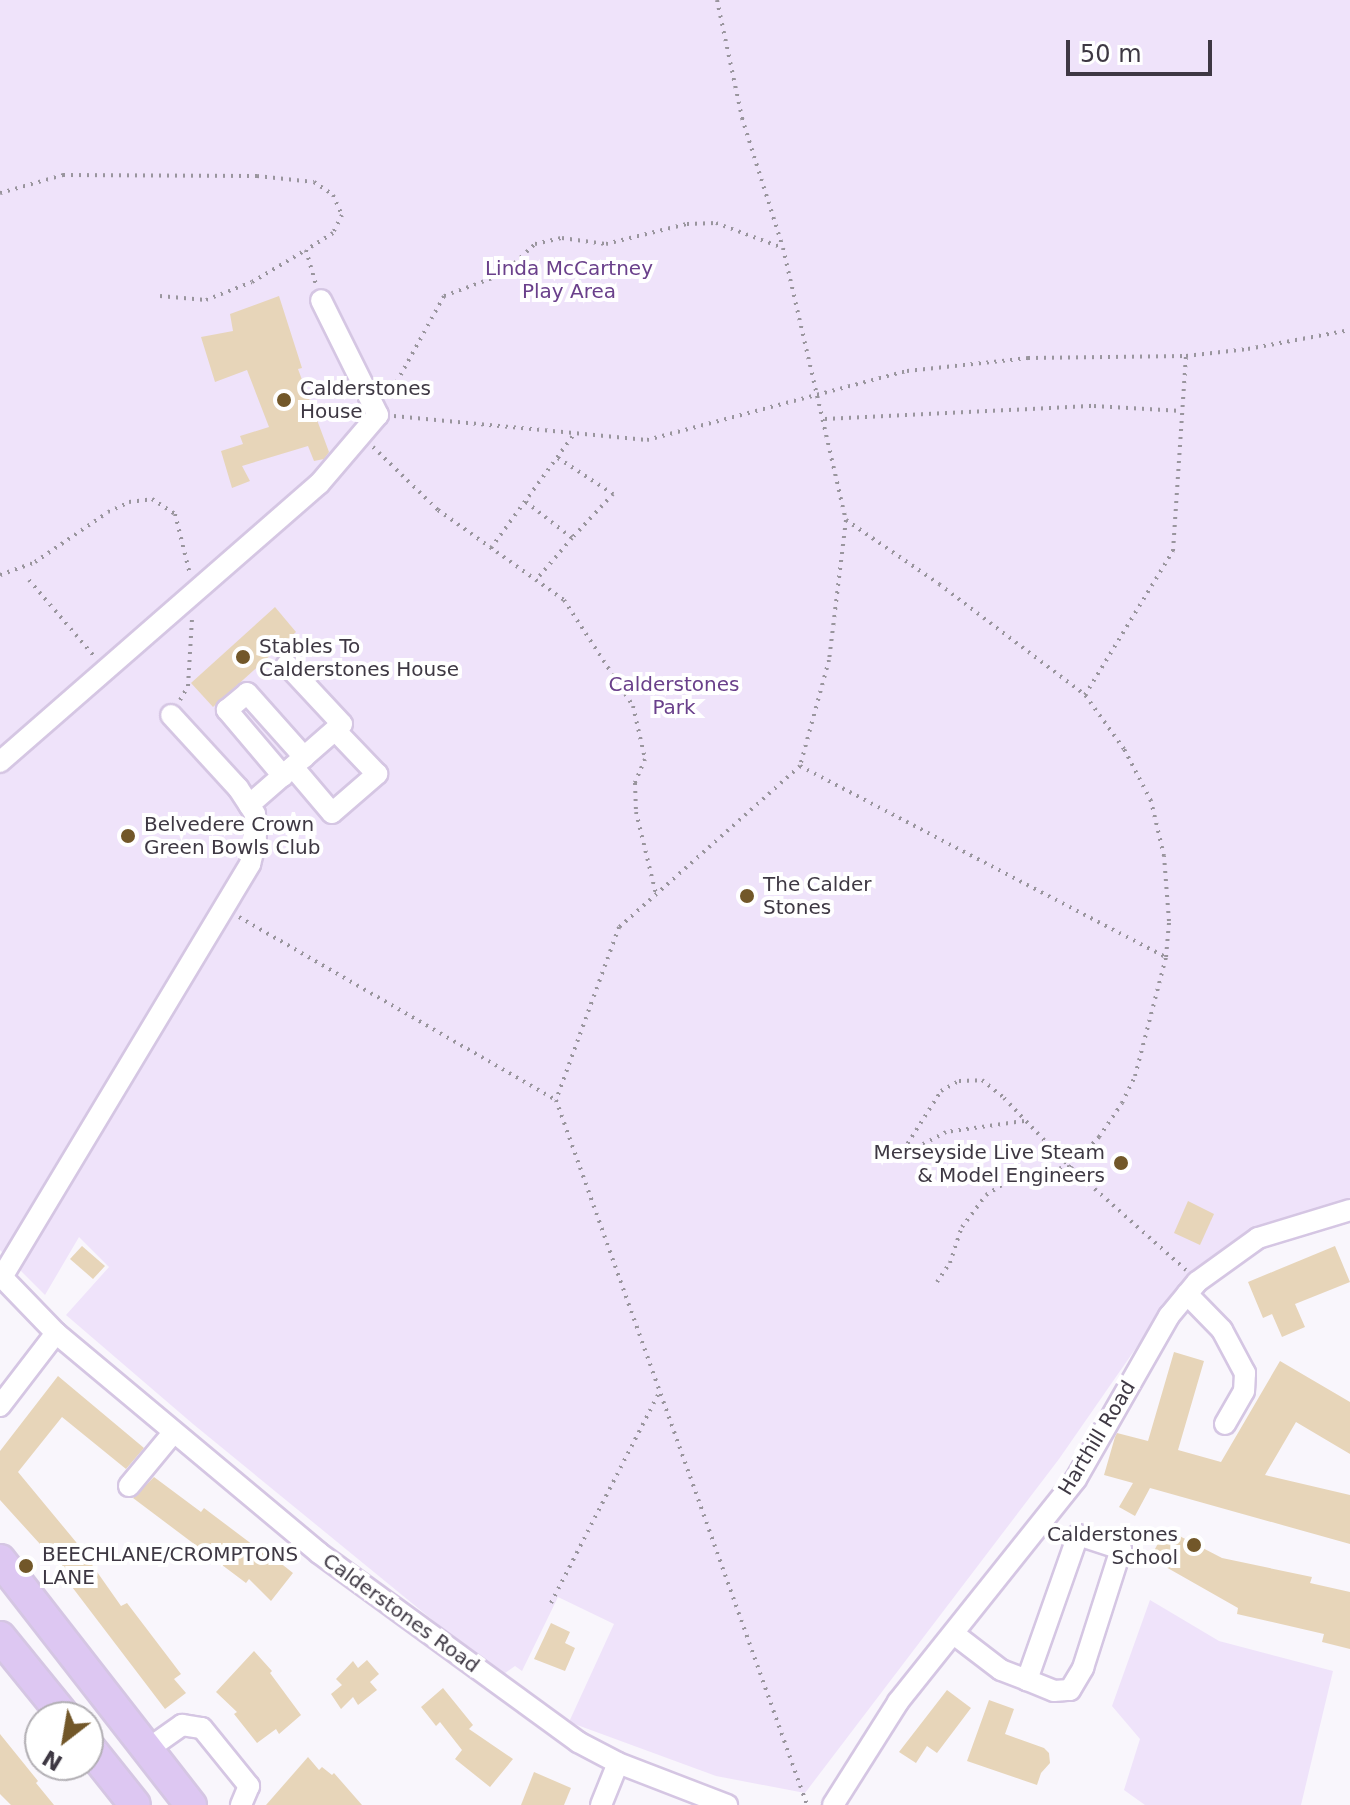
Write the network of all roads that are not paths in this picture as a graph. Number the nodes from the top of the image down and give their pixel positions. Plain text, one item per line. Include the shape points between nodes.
1 (321, 300) road end
2 (287, 665) dead end
3 (171, 715) road end
4 (336, 731) junction
5 (0, 762) edge
6 (294, 767) junction
7 (249, 805) junction
8 (1350, 1210) edge
9 (1, 1276) edge
10 (1192, 1288) junction
11 (56, 1333) junction
12 (0, 1406) edge
13 (1225, 1424) dead end
14 (173, 1433) junction
15 (129, 1486) dead end
16 (0, 1560) edge
17 (954, 1634) junction
18 (0, 1637) edge
19 (1027, 1680) junction
20 (52, 1701) edge
21 (148, 1749) junction
22 (618, 1763) junction
23 (104, 1766) edge
24 (135, 1805) edge
25 (191, 1805) edge
26 (241, 1805) edge
27 (601, 1805) edge
28 (727, 1805) edge
29 (833, 1805) edge

1 - 5 street via 378,415 319,484
2 - 4 street via 342,724
3 - 7 street
4 - 6 street
4 - 6 street via 377,774 332,813
6 - 7 street
7 - 9 street via 255,814 256,842 250,864
8 - 10 street, Harthill Road via 1258,1238
9 - 11 street, Calderstones Road
10 - 13 street via 1245,1373 1244,1391
10 - 17 street, Harthill Road via 1169,1316 1076,1479
11 - 12 street
11 - 14 street, Calderstones Road
14 - 15 street
14 - 22 street, Calderstones Road via 319,1553 578,1742
16 - 21 highway
17 - 19 street via 1001,1670
17 - 29 street, Harthill Road via 898,1702
18 - 20 highway
19 - 19 street via 1054,1691 1070,1690 1083,1668 1121,1549 1078,1535
21 - 25 highway
21 - 26 street via 182,1725 202,1728 249,1786
22 - 27 street
22 - 28 street, Calderstones Road
23 - 24 highway

